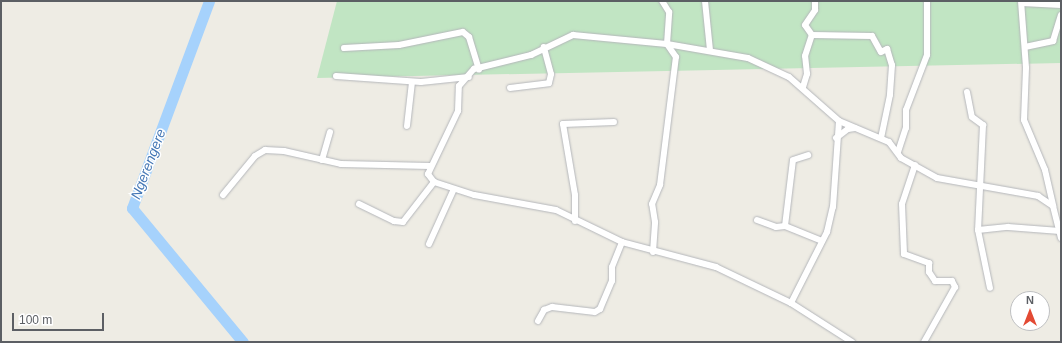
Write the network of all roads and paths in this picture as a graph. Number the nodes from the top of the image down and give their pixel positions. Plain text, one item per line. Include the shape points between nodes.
1 (662, 1) edge
2 (705, 1) edge
3 (815, 1) edge
4 (927, 1) edge
5 (1022, 2) edge
6 (1061, 5) edge
7 (1061, 15) edge
8 (812, 35) junction
9 (667, 44) junction
10 (544, 47) junction
11 (1025, 47) junction
12 (344, 48) dead end
13 (710, 50) junction
14 (479, 69) junction
15 (336, 76) dead end
16 (469, 77) junction
17 (412, 82) junction
18 (803, 87) junction
19 (510, 88) dead end
20 (966, 92) dead end
21 (614, 122) dead end
22 (839, 122) junction
23 (407, 126) dead end
24 (859, 128) junction
25 (330, 132) dead end
26 (836, 138) junction
27 (881, 138) junction
28 (898, 152) junction
29 (808, 155) dead end
30 (322, 160) junction
31 (915, 165) junction
32 (430, 166) junction
33 (434, 182) junction
34 (981, 187) junction
35 (454, 189) junction
36 (223, 195) dead end
37 (359, 204) dead end
38 (1053, 206) junction
39 (1058, 213) edge
40 (757, 220) dead end
41 (575, 221) junction
42 (785, 226) junction
43 (978, 230) junction
44 (1060, 231) edge
45 (1061, 238) edge
46 (822, 241) junction
47 (622, 242) junction
48 (429, 244) dead end
49 (653, 252) junction
50 (990, 288) dead end
51 (791, 303) junction
52 (538, 321) dead end
53 (852, 342) edge
54 (924, 342) edge

1 - 9 street via 669,12
2 - 13 street
3 - 8 street via 815,10 805,25
4 - 28 street via 926,55 906,110 906,128
5 - 6 street
5 - 11 street
7 - 11 street via 1053,41
8 - 18 street via 805,56 807,74
8 - 27 street via 872,36 881,52 887,49 892,64 890,95
9 - 10 street via 584,34 562,38
9 - 13 street
9 - 49 street via 676,57 660,185 652,204 655,222
10 - 14 street via 507,63
10 - 19 street via 551,74 549,82
11 - 38 street via 1024,120 1045,170
12 - 14 street via 399,45 463,32 469,36
13 - 18 street via 769,66
14 - 16 street
15 - 17 street
16 - 17 street
16 - 32 street via 459,86 458,111
17 - 23 street
18 - 22 street
20 - 34 street via 972,117 983,125
21 - 41 street via 563,124 575,195
22 - 24 street
22 - 26 street
24 - 26 street via 848,129
24 - 27 street
25 - 30 street
26 - 46 street via 833,207
27 - 28 street
28 - 31 street
29 - 42 street via 793,160
30 - 32 street via 354,165
30 - 36 street via 284,150 261,151
31 - 34 street via 937,178
31 - 54 street via 902,204 904,254 929,263 929,272 935,281 952,281 955,287
32 - 33 street via 428,174
33 - 35 street
33 - 37 street via 412,215 401,222
34 - 38 street via 1024,191
34 - 43 street
35 - 41 street via 556,210
35 - 48 street
38 - 39 street
39 - 44 street
40 - 42 street via 776,227
41 - 47 street via 607,232
42 - 46 street
43 - 44 street via 1008,227
43 - 50 street
44 - 45 street
46 - 51 street
47 - 49 street
47 - 52 street via 612,266 612,281 600,309 595,312 552,307 544,310
49 - 51 street via 716,267
51 - 53 street

